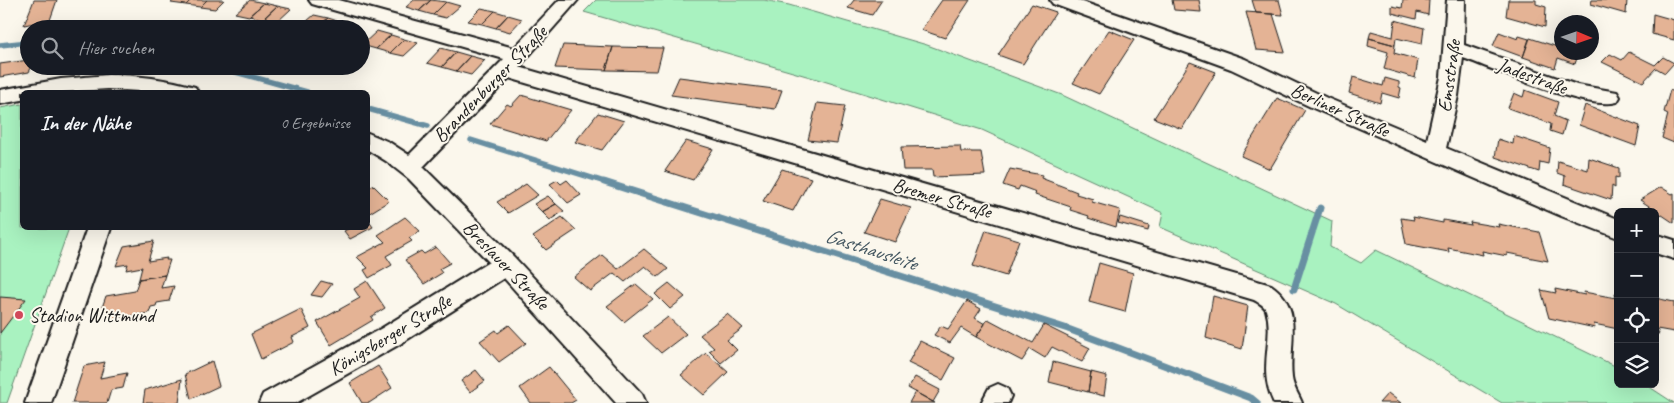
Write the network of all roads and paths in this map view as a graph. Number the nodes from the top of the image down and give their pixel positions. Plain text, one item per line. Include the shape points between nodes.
1 (318, 0) edge
2 (570, 0) edge
3 (1059, 0) edge
4 (1456, 0) edge
5 (1454, 49) junction
6 (511, 63) junction
7 (150, 89) edge
8 (32, 90) edge
9 (163, 90) edge
10 (20, 92) edge
11 (0, 96) edge
12 (1610, 97) dead end
13 (370, 142) edge
14 (1434, 152) junction
15 (410, 167) junction
16 (1614, 227) edge
17 (98, 230) edge
18 (1659, 244) edge
19 (1674, 250) edge
20 (506, 264) junction
21 (38, 403) edge
22 (272, 403) edge
23 (633, 403) edge
24 (1289, 403) edge

1 - 6 street, Bremer Straße
2 - 6 street, Brandenburger Straße
3 - 14 street, Berliner Straße via 1238,64
4 - 5 street, Emsstraße
5 - 12 street, Jadestraße via 1574,92
5 - 14 street, Emsstraße via 1442,128
6 - 15 street, Brandenburger Straße
6 - 24 street, Bremer Straße via 1262,292 1274,301 1280,314 1279,384
7 - 8 street via 123,82
7 - 9 street
10 - 11 street
13 - 15 street, Breslauer Straße
14 - 16 street, Berliner Straße
15 - 20 street, Breslauer Straße
17 - 21 street
18 - 19 street
20 - 22 street, Königsberger Straße via 375,346
20 - 23 street, Breslauer Straße

